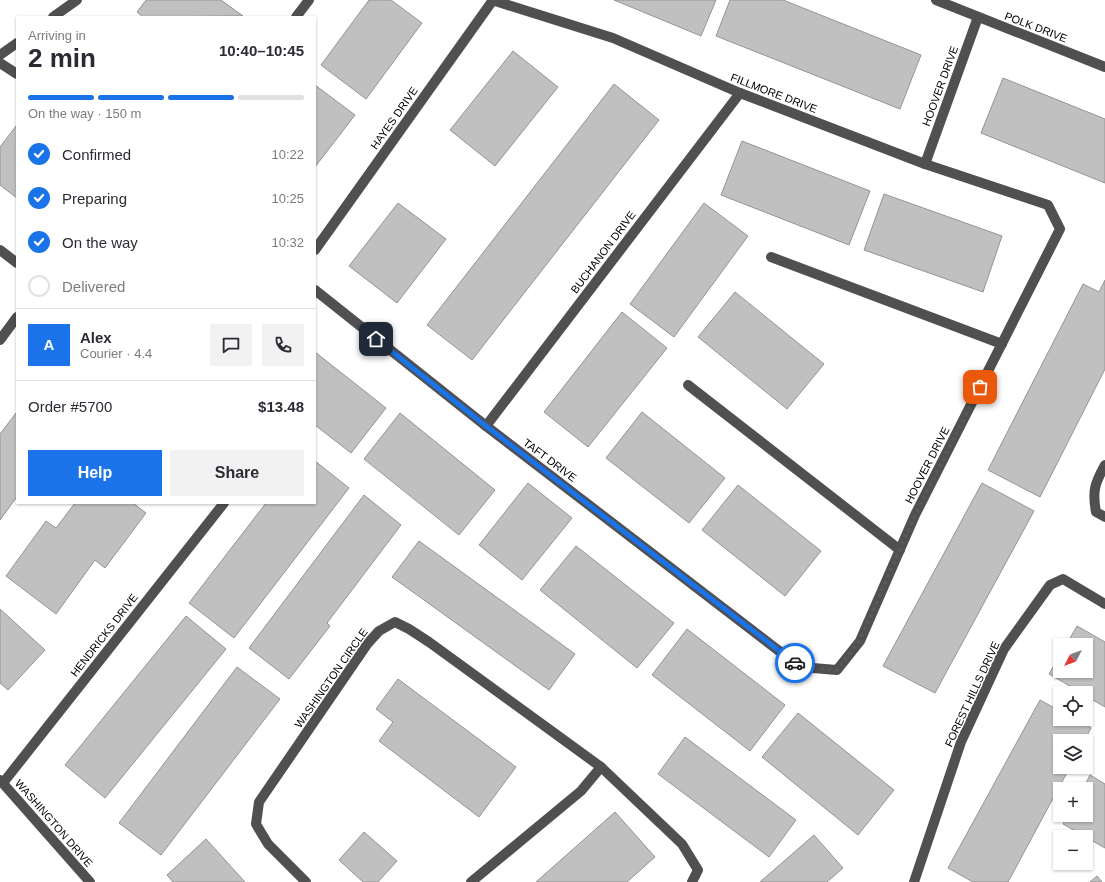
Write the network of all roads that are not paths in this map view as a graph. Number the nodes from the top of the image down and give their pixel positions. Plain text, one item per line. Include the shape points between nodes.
1 (77, 0) edge
2 (309, 0) edge
3 (492, 0) edge
4 (936, 0) edge
5 (956, 4) edge
6 (54, 16) edge
7 (297, 16) edge
8 (978, 17) junction
9 (16, 44) edge
10 (0, 56) edge
11 (0, 63) edge
12 (1105, 67) edge
13 (16, 73) edge
14 (740, 93) junction
15 (925, 164) junction
16 (1048, 205) joint
17 (316, 249) edge
18 (0, 250) edge
19 (771, 257) dead end
20 (16, 262) edge
21 (316, 291) edge
22 (16, 319) edge
23 (0, 340) edge
24 (1002, 344) junction
25 (688, 385) dead end
26 (486, 426) junction
27 (1105, 464) edge
28 (223, 504) edge
29 (1105, 517) edge
30 (900, 550) junction
31 (1105, 604) edge
32 (772, 645) joint
33 (601, 767) junction
34 (2, 781) edge
35 (90, 882) edge
36 (306, 882) edge
37 (471, 882) edge
38 (692, 882) edge
39 (914, 882) edge

1 - 6 street
2 - 7 street
3 - 14 street, FILLMORE DRIVE via 613,38
3 - 17 street, HAYES DRIVE
4 - 5 street, POLK DRIVE
5 - 8 street, POLK DRIVE
8 - 12 street, POLK DRIVE
8 - 15 street, HOOVER DRIVE
9 - 10 street
11 - 13 street
14 - 15 street, FILLMORE DRIVE
14 - 26 street, BUCHANON DRIVE
15 - 16 street, FILLMORE DRIVE
16 - 24 street, HOOVER DRIVE via 1060,229
18 - 20 street
19 - 24 street
21 - 26 street, TAFT DRIVE
22 - 23 street
24 - 30 street, HOOVER DRIVE via 915,515
25 - 30 street
26 - 32 street, TAFT DRIVE
27 - 29 street via 1093,496 1096,512
28 - 34 street, HENDRICKS DRIVE
30 - 32 street, HOOVER DRIVE via 860,640 837,670 800,667
31 - 39 street, FOREST HILLS DRIVE via 1062,579 1050,585 1004,649 961,742
33 - 36 street, WASHINGTON CIRCLE via 429,642 395,622 379,631 368,643 260,802 256,824 268,844
33 - 37 street via 581,791
33 - 38 street, WASHINGTON CIRCLE via 682,844 698,870
34 - 35 street, WASHINGTON DRIVE

